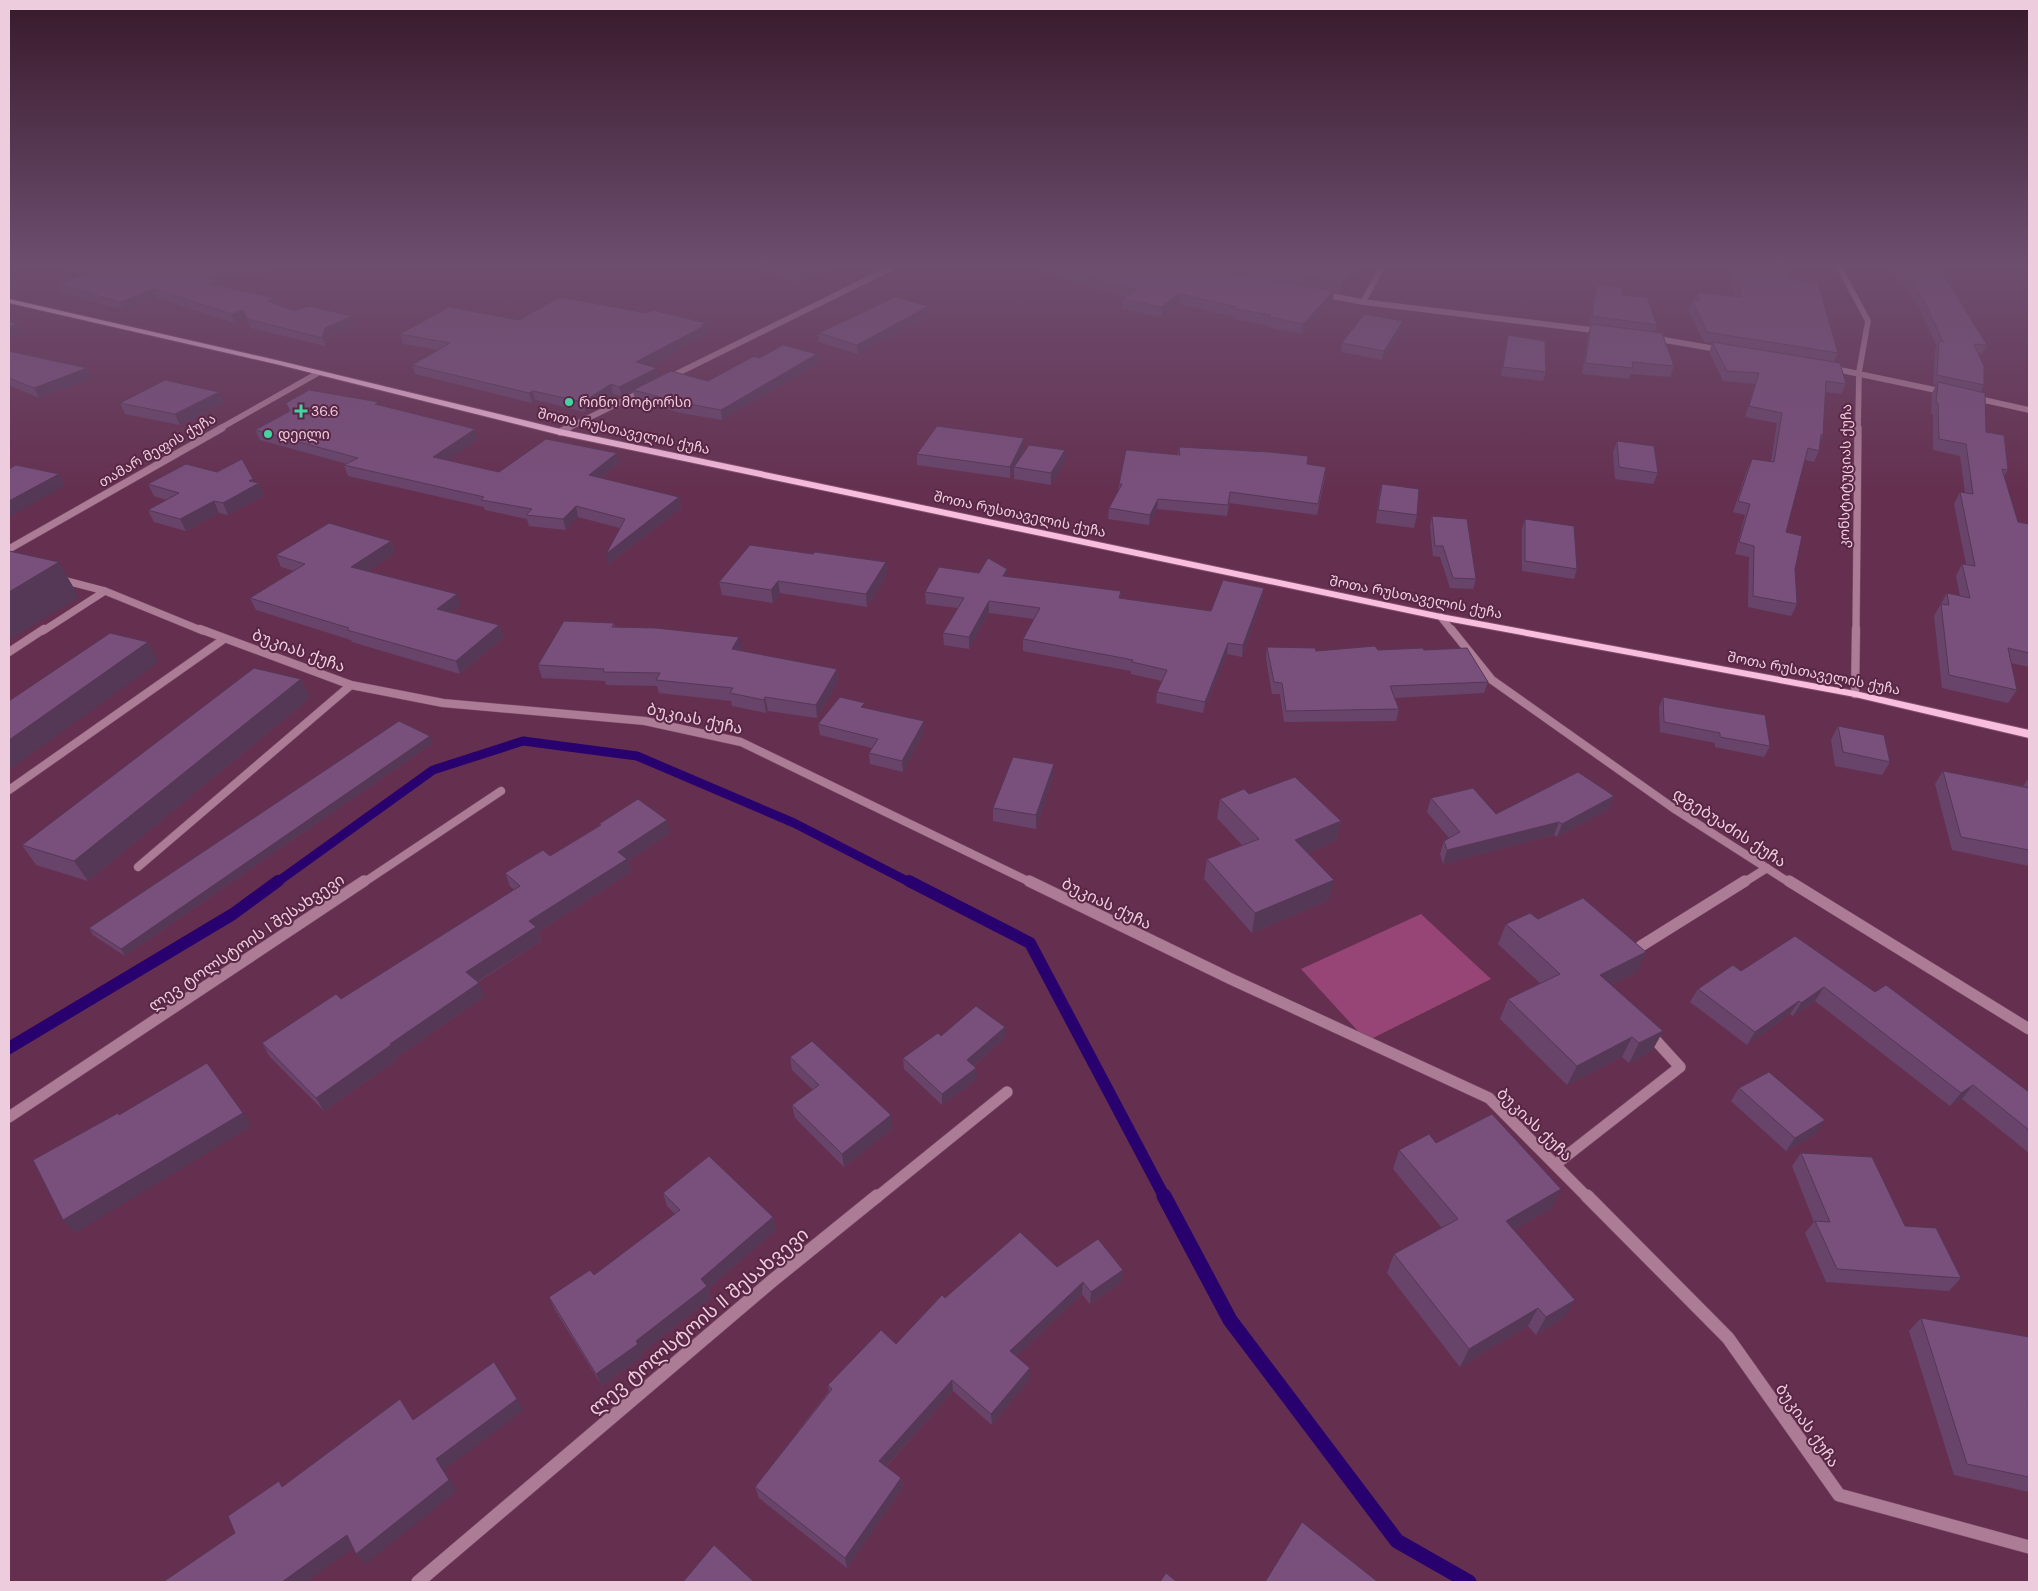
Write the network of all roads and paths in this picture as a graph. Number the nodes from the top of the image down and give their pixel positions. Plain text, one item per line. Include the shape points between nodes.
1 (182, 341) edge
2 (743, 341) edge
3 (1669, 341) edge
4 (1864, 341) edge
5 (1732, 352) edge
6 (1820, 366) edge
7 (1859, 372) junction
8 (318, 373) junction
9 (664, 380) edge
10 (647, 389) edge
11 (1954, 394) edge
12 (1972, 398) edge
13 (2029, 410) edge
14 (560, 432) junction
15 (9, 549) edge
16 (47, 576) dead end
17 (105, 591) junction
18 (1441, 617) junction
19 (224, 639) junction
20 (9, 652) edge
21 (351, 684) junction
22 (1855, 694) junction
23 (2029, 734) edge
24 (9, 790) edge
25 (501, 791) dead end
26 (138, 867) dead end
27 (1768, 868) junction
28 (1641, 946) edge
29 (1643, 1026) edge
30 (2029, 1028) edge
31 (1007, 1092) dead end
32 (9, 1117) edge
33 (1556, 1164) junction
34 (2029, 1547) edge
35 (418, 1582) edge

1 - 8 main road, შოთა რუსთაველის ქუჩა
2 - 9 street
3 - 5 street
4 - 7 street, კონსტიტუციას ქუჩა
6 - 7 street
7 - 11 street
7 - 22 street, კონსტიტუციას ქუჩა
8 - 14 main road, შოთა რუსთაველის ქუჩა
8 - 15 street, თამარ მეფის ქუჩა
10 - 14 street
12 - 13 street
14 - 18 main road, შოთა რუსთაველის ქუჩა
16 - 17 street, ბუკიას ქუჩა
17 - 19 street, ბუკიას ქუჩა
17 - 20 street
18 - 22 main road, შოთა რუსთაველის ქუჩა
18 - 27 street, დგებუაძის ქუჩა via 1492,680 1676,810
19 - 21 street, ბუკიას ქუჩა
19 - 24 street
21 - 26 street
21 - 33 street, ბუკიას ქუჩა via 442,703 645,721 741,742 1231,979 1489,1098
22 - 23 main road, შოთა რუსთაველის ქუჩა
25 - 32 street, ლევ ტოლსტოის I შესახვევი
27 - 28 street
27 - 30 street, დგებუაძის ქუჩა
29 - 33 street via 1680,1067
31 - 35 street, ლევ ტოლსტოის II შესახვევი via 772,1281
33 - 34 street, ბუკიას ქუჩა via 1728,1338 1839,1495

